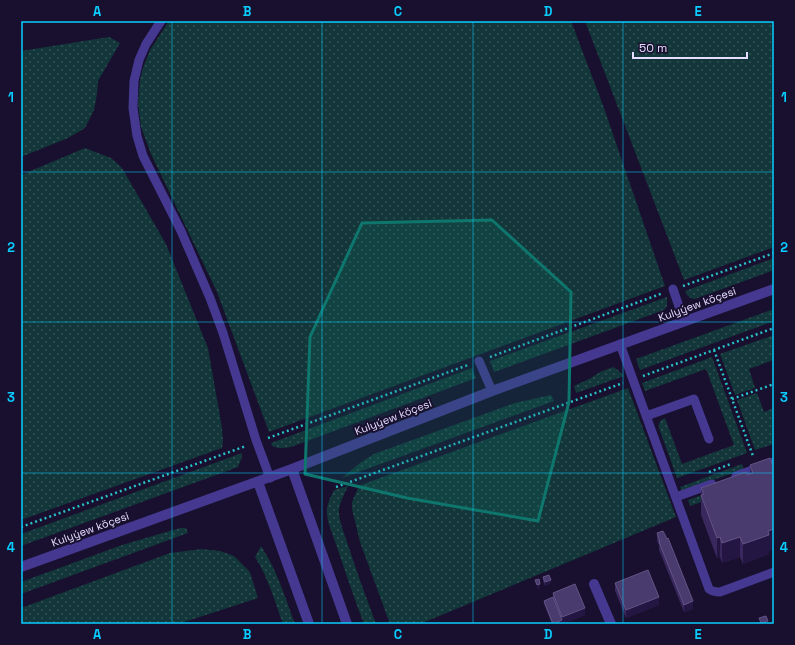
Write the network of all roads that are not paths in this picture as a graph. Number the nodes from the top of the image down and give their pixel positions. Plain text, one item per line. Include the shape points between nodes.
1 (162, 21) edge
2 (673, 289) road end
3 (774, 289) edge
4 (684, 321) junction
5 (620, 344) junction
6 (479, 361) road end
7 (492, 391) junction
8 (646, 416) junction
9 (709, 439) dead end
10 (774, 462) edge
11 (292, 469) junction
12 (270, 478) junction
13 (258, 482) junction
14 (676, 498) junction
15 (21, 567) edge
16 (774, 572) edge
17 (594, 584) dead end
18 (309, 624) edge
19 (346, 624) edge
20 (611, 624) edge

1 - 12 lane via 146,44 134,81 133,108 137,136 143,156 182,231 210,298
2 - 4 lane
3 - 4 street, Kulyýew köçesi
4 - 5 street, Kulyýew köçesi
5 - 7 street, Kulyýew köçesi
5 - 8 lane
6 - 7 lane
7 - 11 street, Kulyýew köçesi
8 - 9 lane via 694,399
8 - 14 lane
10 - 14 lane
11 - 12 street, Kulyýew köçesi
11 - 19 street
12 - 13 street, Kulyýew köçesi
13 - 15 street, Kulyýew köçesi
13 - 18 street
14 - 16 lane via 709,589 720,592
17 - 20 street

